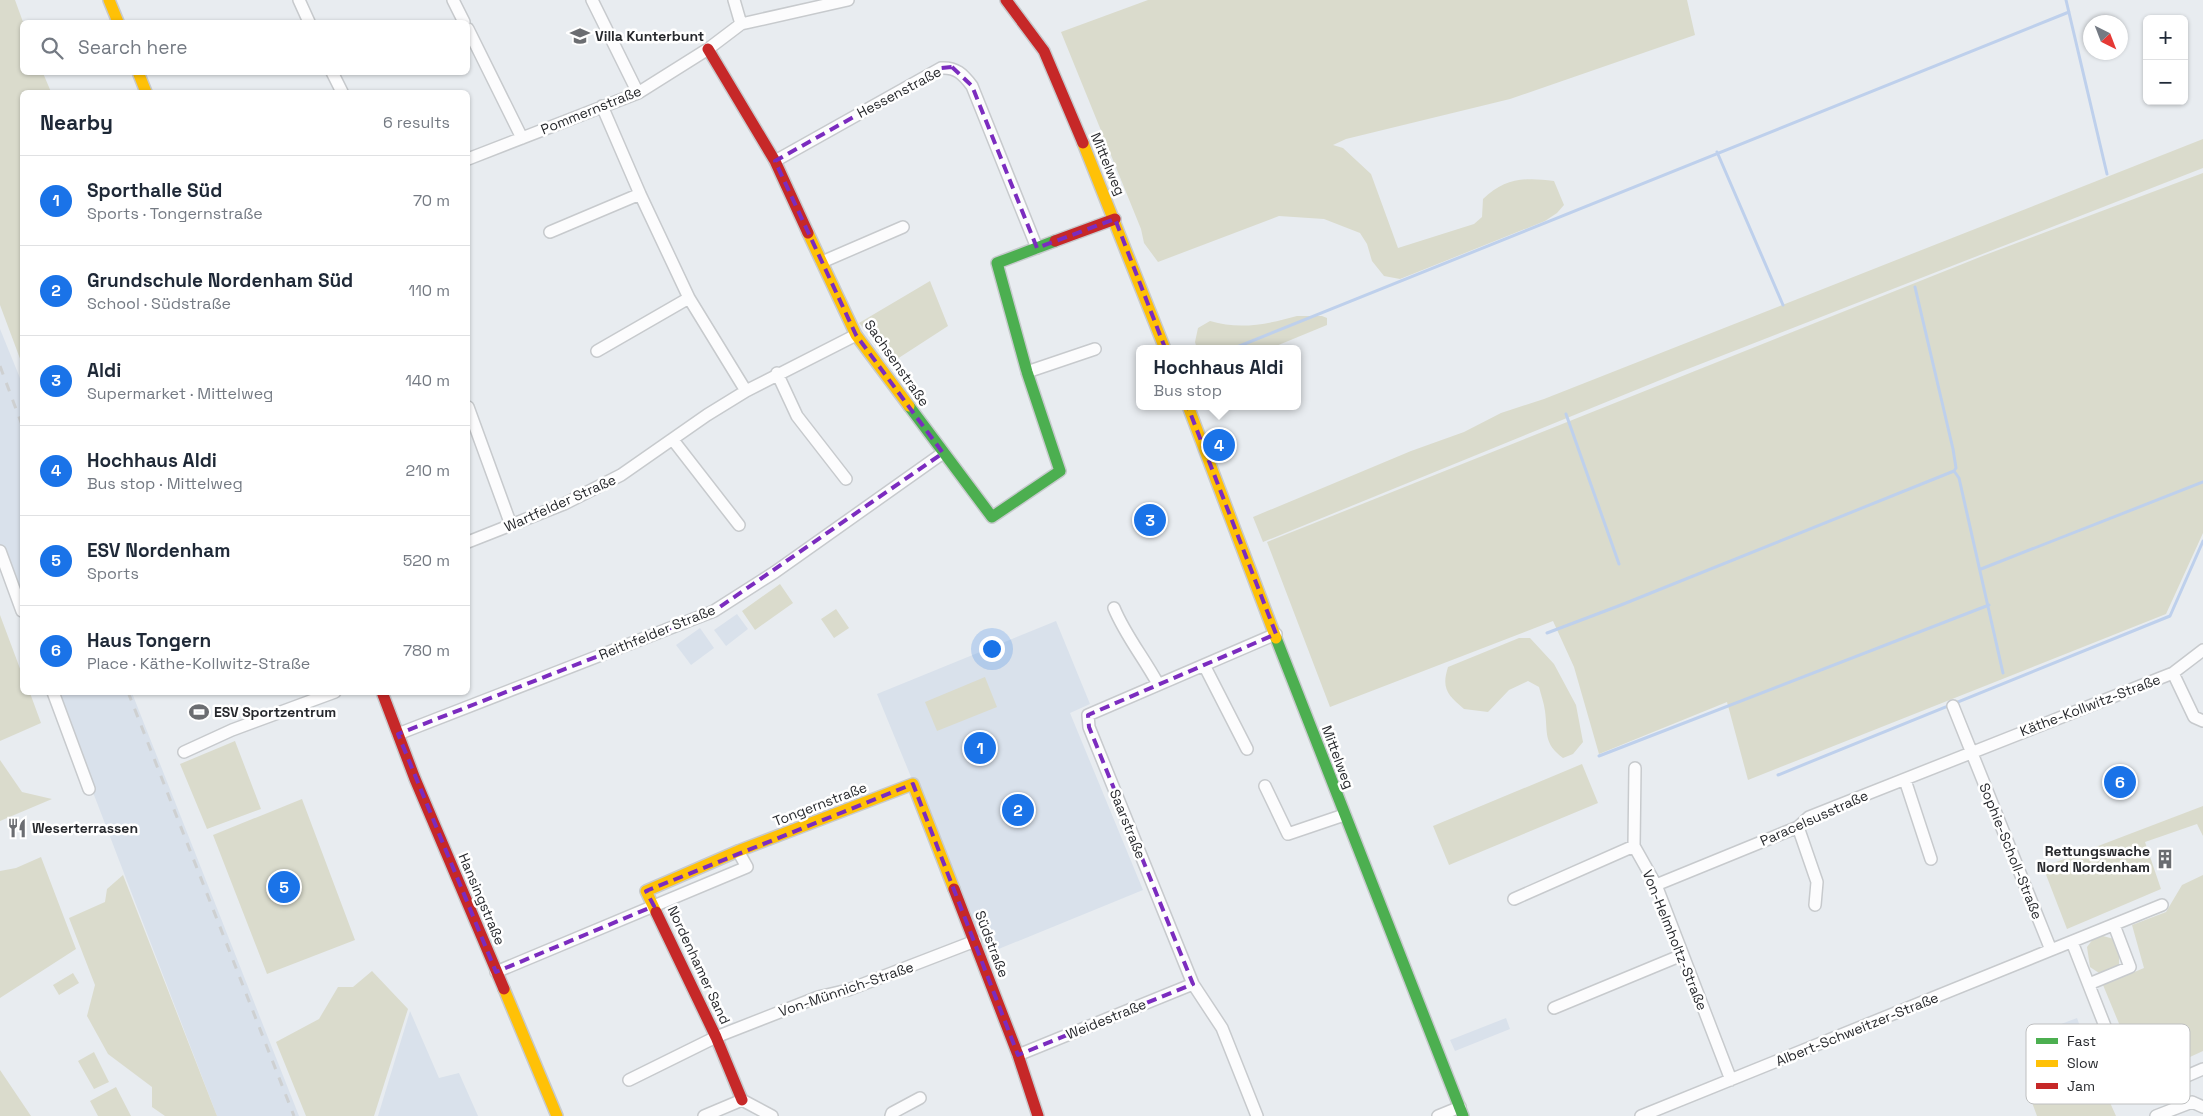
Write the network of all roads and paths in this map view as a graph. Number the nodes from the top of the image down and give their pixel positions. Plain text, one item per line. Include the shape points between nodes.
1 (299, 0) edge
2 (453, 0) edge
3 (592, 0) edge
4 (734, 0) edge
5 (848, 0) edge
6 (1006, 0) edge
7 (111, 1) edge
8 (117, 20) edge
9 (308, 20) edge
10 (463, 20) edge
11 (741, 24) junction
12 (470, 33) edge
13 (708, 49) junction
14 (139, 75) edge
15 (334, 75) edge
16 (145, 90) edge
17 (341, 90) edge
18 (638, 93) junction
19 (602, 106) junction
20 (522, 138) junction
21 (470, 158) edge
22 (775, 161) junction
23 (640, 194) junction
24 (1115, 219) junction
25 (903, 227) dead end
26 (550, 232) dead end
27 (1037, 248) junction
28 (822, 262) junction
29 (688, 298) junction
30 (856, 335) junction
31 (1164, 345) edge
32 (1095, 349) dead end
33 (597, 351) dead end
34 (1028, 372) junction
35 (777, 373) junction
36 (746, 390) junction
37 (1190, 410) edge
38 (470, 412) edge
39 (673, 440) junction
40 (943, 453) junction
41 (846, 479) dead end
42 (511, 525) junction
43 (739, 525) dead end
44 (470, 541) edge
45 (0, 552) edge
46 (20, 606) edge
47 (1114, 608) dead end
48 (1276, 634) junction
49 (2203, 650) edge
50 (1204, 665) junction
51 (2173, 673) junction
52 (1158, 684) junction
53 (54, 695) edge
54 (326, 695) edge
55 (383, 695) edge
56 (1953, 706) dead end
57 (2203, 721) edge
58 (398, 734) junction
59 (1247, 749) dead end
60 (1971, 751) junction
61 (184, 752) dead end
62 (1635, 768) dead end
63 (1904, 780) junction
64 (914, 784) joint
65 (1265, 786) dead end
66 (89, 789) dead end
67 (1344, 816) junction
68 (1798, 827) junction
69 (1634, 846) junction
70 (738, 851) junction
71 (1931, 859) dead end
72 (1656, 885) junction
73 (1514, 899) dead end
74 (1815, 905) dead end
75 (2162, 905) dead end
76 (654, 906) junction
77 (2114, 925) junction
78 (976, 941) junction
79 (2072, 942) junction
80 (2051, 950) junction
81 (1682, 955) junction
82 (496, 972) junction
83 (1193, 984) junction
84 (2089, 984) junction
85 (1554, 1008) dead end
86 (2104, 1024) edge
87 (716, 1037) junction
88 (1018, 1054) junction
89 (2203, 1069) edge
90 (2190, 1075) edge
91 (629, 1080) dead end
92 (1731, 1080) junction
93 (920, 1098) dead end
94 (742, 1100) junction
95 (2190, 1103) edge
96 (2187, 1104) edge
97 (2203, 1107) edge
98 (1462, 1112) edge
99 (1657, 1113) edge
100 (557, 1116) edge
101 (704, 1116) edge
102 (772, 1116) edge
103 (891, 1116) edge
104 (1038, 1116) edge
105 (1257, 1116) edge
106 (1438, 1116) edge
107 (1641, 1116) edge
108 (2156, 1116) edge

1 - 9 street
2 - 10 street
3 - 18 street
4 - 11 street
5 - 11 street, Pommernstraße
6 - 24 street, Mittelweg via 1044,50
7 - 8 street
11 - 13 street, Pommernstraße
12 - 20 street
13 - 18 street, Pommernstraße
13 - 22 street, Sachsenstraße
14 - 16 street
15 - 17 street
18 - 19 street, Pommernstraße
19 - 20 street, Pommernstraße
19 - 23 street
20 - 21 street, Pommernstraße
22 - 27 street, Hessenstraße via 941,68 952,67 972,86
22 - 28 street, Sachsenstraße
23 - 26 street
23 - 29 street
24 - 27 street, Sachsenstraße
24 - 31 street, Mittelweg
25 - 28 street
27 - 34 street, Sachsenstraße via 997,263
28 - 30 street, Sachsenstraße
29 - 33 street
29 - 36 street
30 - 35 street, Wartfelder Straße
30 - 40 street, Sachsenstraße
32 - 34 street
34 - 40 street, Sachsenstraße via 1060,471 992,517
35 - 36 street, Wartfelder Straße
35 - 41 street via 797,416
36 - 39 street, Wartfelder Straße
37 - 48 street, Mittelweg
38 - 42 street
39 - 42 street, Wartfelder Straße via 621,476
39 - 43 street
40 - 58 street, Reithfelder Straße via 775,572 714,611
42 - 44 street, Wartfelder Straße
45 - 46 street
47 - 52 street via 1122,628
48 - 50 street, Saarstraße
48 - 67 street, Mittelweg
49 - 51 street, Käthe-Kollwitz-Straße
50 - 52 street, Saarstraße
50 - 59 street
51 - 57 street via 2194,717
51 - 60 street, Käthe-Kollwitz-Straße
52 - 83 street, Saarstraße via 1088,715 1088,728
53 - 66 street
54 - 61 street via 232,730
55 - 58 street, Hansingstraße
56 - 60 street, Sophie-Scholl-Straße
58 - 82 street, Hansingstraße
60 - 63 street, Paracelsusstraße
60 - 80 street, Sophie-Scholl-Straße
62 - 69 street
63 - 68 street, Paracelsusstraße via 1809,817
63 - 71 street
64 - 70 street, Tongernstraße
64 - 78 street, Südstraße
65 - 67 street via 1288,834
67 - 98 street, Mittelweg
68 - 72 street, Paracelsusstraße
68 - 74 street via 1818,882
69 - 72 street, Von-Helmholtz-Straße
69 - 73 street
70 - 76 street, Tongernstraße via 646,891
70 - 76 street via 747,867
72 - 81 street, Von-Helmholtz-Straße
75 - 77 street, Albert-Schweitzer-Straße
76 - 82 street
76 - 87 street, Nordenhamer Sand
77 - 79 street, Albert-Schweitzer-Straße
77 - 84 street via 2130,967
78 - 87 street, Von-Münnich-Straße
78 - 88 street, Südstraße
79 - 80 street, Albert-Schweitzer-Straße
79 - 84 street
80 - 92 street, Albert-Schweitzer-Straße
81 - 85 street
81 - 92 street, Von-Helmholtz-Straße
82 - 100 street, Hansingstraße
83 - 88 street, Weidestraße
83 - 105 street, Saarstraße via 1222,1028
84 - 86 street
87 - 91 street, Nordenhamer Sand
87 - 94 street, Nordenhamer Sand
88 - 104 street, Südstraße
89 - 90 street
92 - 99 street, Albert-Schweitzer-Straße
93 - 103 street
94 - 101 street
94 - 102 street
95 - 97 street
96 - 108 street
98 - 106 street
99 - 107 street, Albert-Schweitzer-Straße

